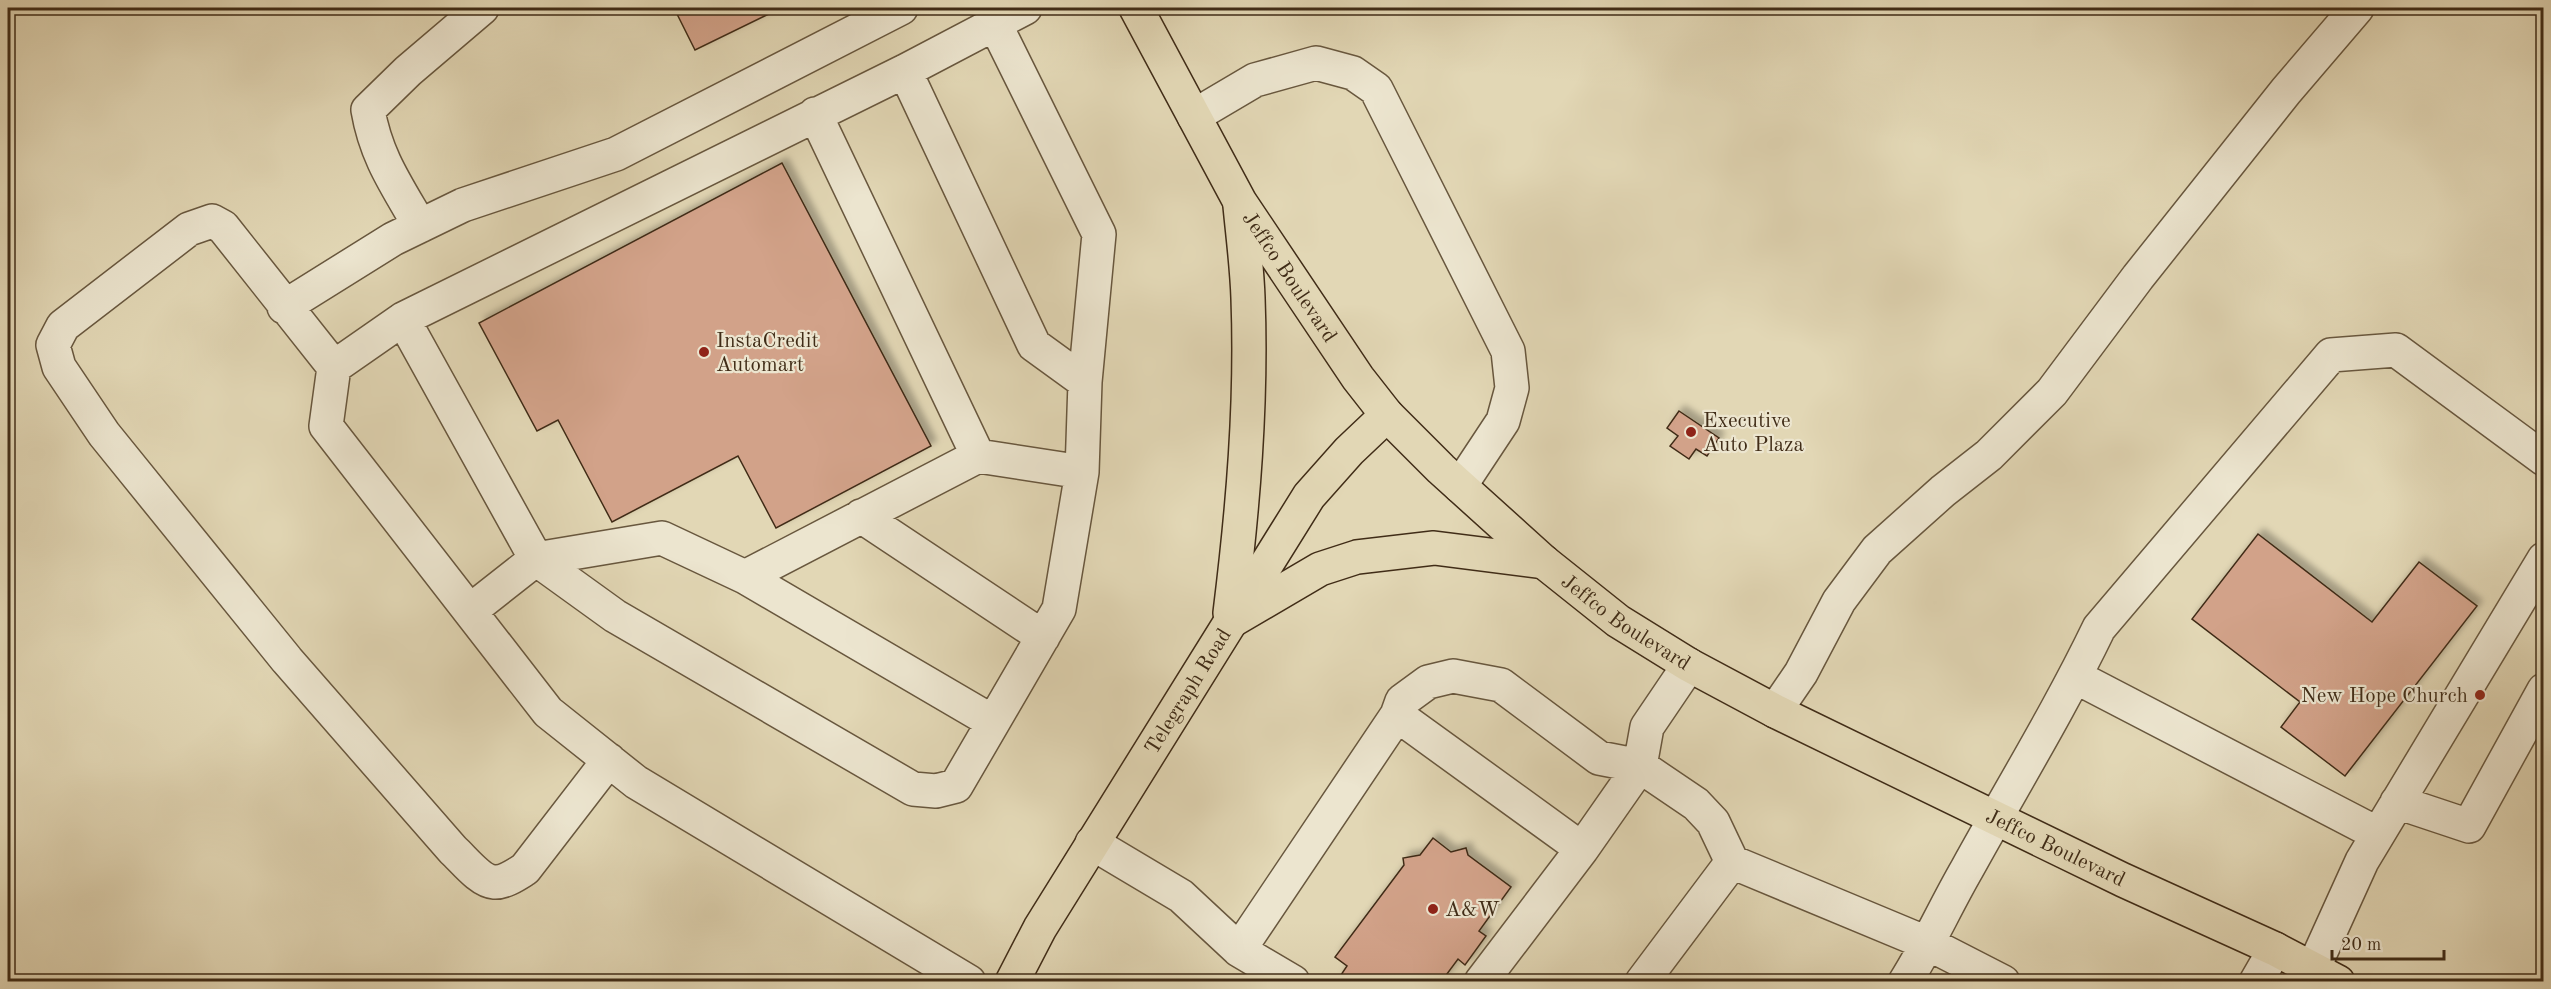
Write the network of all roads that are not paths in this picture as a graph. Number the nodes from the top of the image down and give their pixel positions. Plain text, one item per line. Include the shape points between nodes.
1 (482, 8) edge
2 (901, 8) edge
3 (1025, 8) edge
4 (1136, 8) edge
5 (2357, 8) edge
6 (995, 24) junction
7 (905, 71) junction
8 (815, 114) junction
9 (1194, 116) junction
10 (1240, 202) junction
11 (420, 226) junction
12 (284, 307) junction
13 (403, 319) junction
14 (334, 368) junction
15 (1085, 382) junction
16 (1387, 415) junction
17 (978, 456) junction
18 (2542, 464) edge
19 (1082, 472) junction
20 (1460, 486) junction
21 (861, 516) junction
22 (536, 559) junction
23 (2544, 559) edge
24 (1544, 562) junction
25 (745, 577) junction
26 (470, 611) junction
27 (1229, 623) junction
28 (1042, 637) junction
29 (1689, 664) junction
30 (2076, 677) junction
31 (2544, 690) edge
32 (1775, 711) junction
33 (1397, 715) junction
34 (993, 722) junction
35 (609, 760) junction
36 (1640, 766) junction
37 (2397, 802) junction
38 (1996, 818) junction
39 (2378, 834) junction
40 (1092, 843) junction
41 (1582, 849) junction
42 (1732, 862) junction
43 (1929, 944) junction
44 (2275, 949) junction
45 (1239, 950) junction
46 (2326, 975) edge
47 (969, 981) edge
48 (1012, 981) edge
49 (1293, 981) edge
50 (1480, 981) edge
51 (1642, 981) edge
52 (1905, 981) edge
53 (2003, 981) edge
54 (2256, 981) edge

1 - 11 lane via 368,110 380,157
2 - 11 lane via 616,154 463,206
3 - 6 lane
4 - 9 main road, Jeffco Boulevard
5 - 32 lane via 2301,72 2138,277 2052,393 1996,449 1877,550 1839,601 1801,673
6 - 7 lane
6 - 15 lane via 1099,234
7 - 8 lane
7 - 15 lane via 1034,345
8 - 13 lane
8 - 17 lane
9 - 10 main road, Jeffco Boulevard
9 - 20 lane via 1255,80 1316,63 1353,73 1376,89 1508,351 1512,388 1503,421
10 - 16 main road, Jeffco Boulevard via 1315,317
10 - 27 main road via 1248,296 1249,383 1242,516
11 - 12 lane via 393,238
12 - 14 lane
12 - 35 lane via 224,227 212,221 189,230 63,326 53,345 59,367 104,434 272,642 453,850 483,877 495,882 525,869
13 - 14 lane
13 - 22 lane
14 - 26 lane via 326,426
15 - 19 lane
16 - 20 main road, Jeffco Boulevard
16 - 27 main road, Telegraph Road via 1309,496
17 - 19 lane
17 - 21 lane
18 - 30 lane via 2396,350 2331,355 2100,628
19 - 28 lane via 1059,609
20 - 24 main road, Jeffco Boulevard
21 - 25 lane
21 - 28 lane
22 - 25 lane via 662,538
22 - 26 lane
22 - 34 lane via 615,616 913,789 936,791 956,786
23 - 37 lane
24 - 27 main road via 1434,548 1357,557 1320,569
24 - 29 main road, Jeffco Boulevard via 1618,621
25 - 34 lane
26 - 35 lane via 548,712
27 - 40 main road, Telegraph Road
28 - 34 lane
29 - 32 main road, Jeffco Boulevard
29 - 36 lane via 1647,727
30 - 38 lane
30 - 39 lane
31 - 37 lane via 2469,826
32 - 38 main road, Jeffco Boulevard
33 - 36 lane via 1402,701 1428,682 1453,676 1476,678 1501,685 1599,758
33 - 41 lane
33 - 45 lane
35 - 47 lane via 636,782
36 - 41 lane
36 - 42 lane via 1696,804 1713,822
37 - 39 lane
38 - 43 lane
38 - 44 main road, Jeffco Boulevard
39 - 46 lane via 2362,861
40 - 45 lane via 1181,896
40 - 48 main road, Telegraph Road
41 - 50 lane
42 - 43 lane
42 - 51 lane
43 - 52 lane
43 - 53 lane
44 - 46 main road, Jeffco Boulevard
44 - 54 lane
45 - 49 lane

